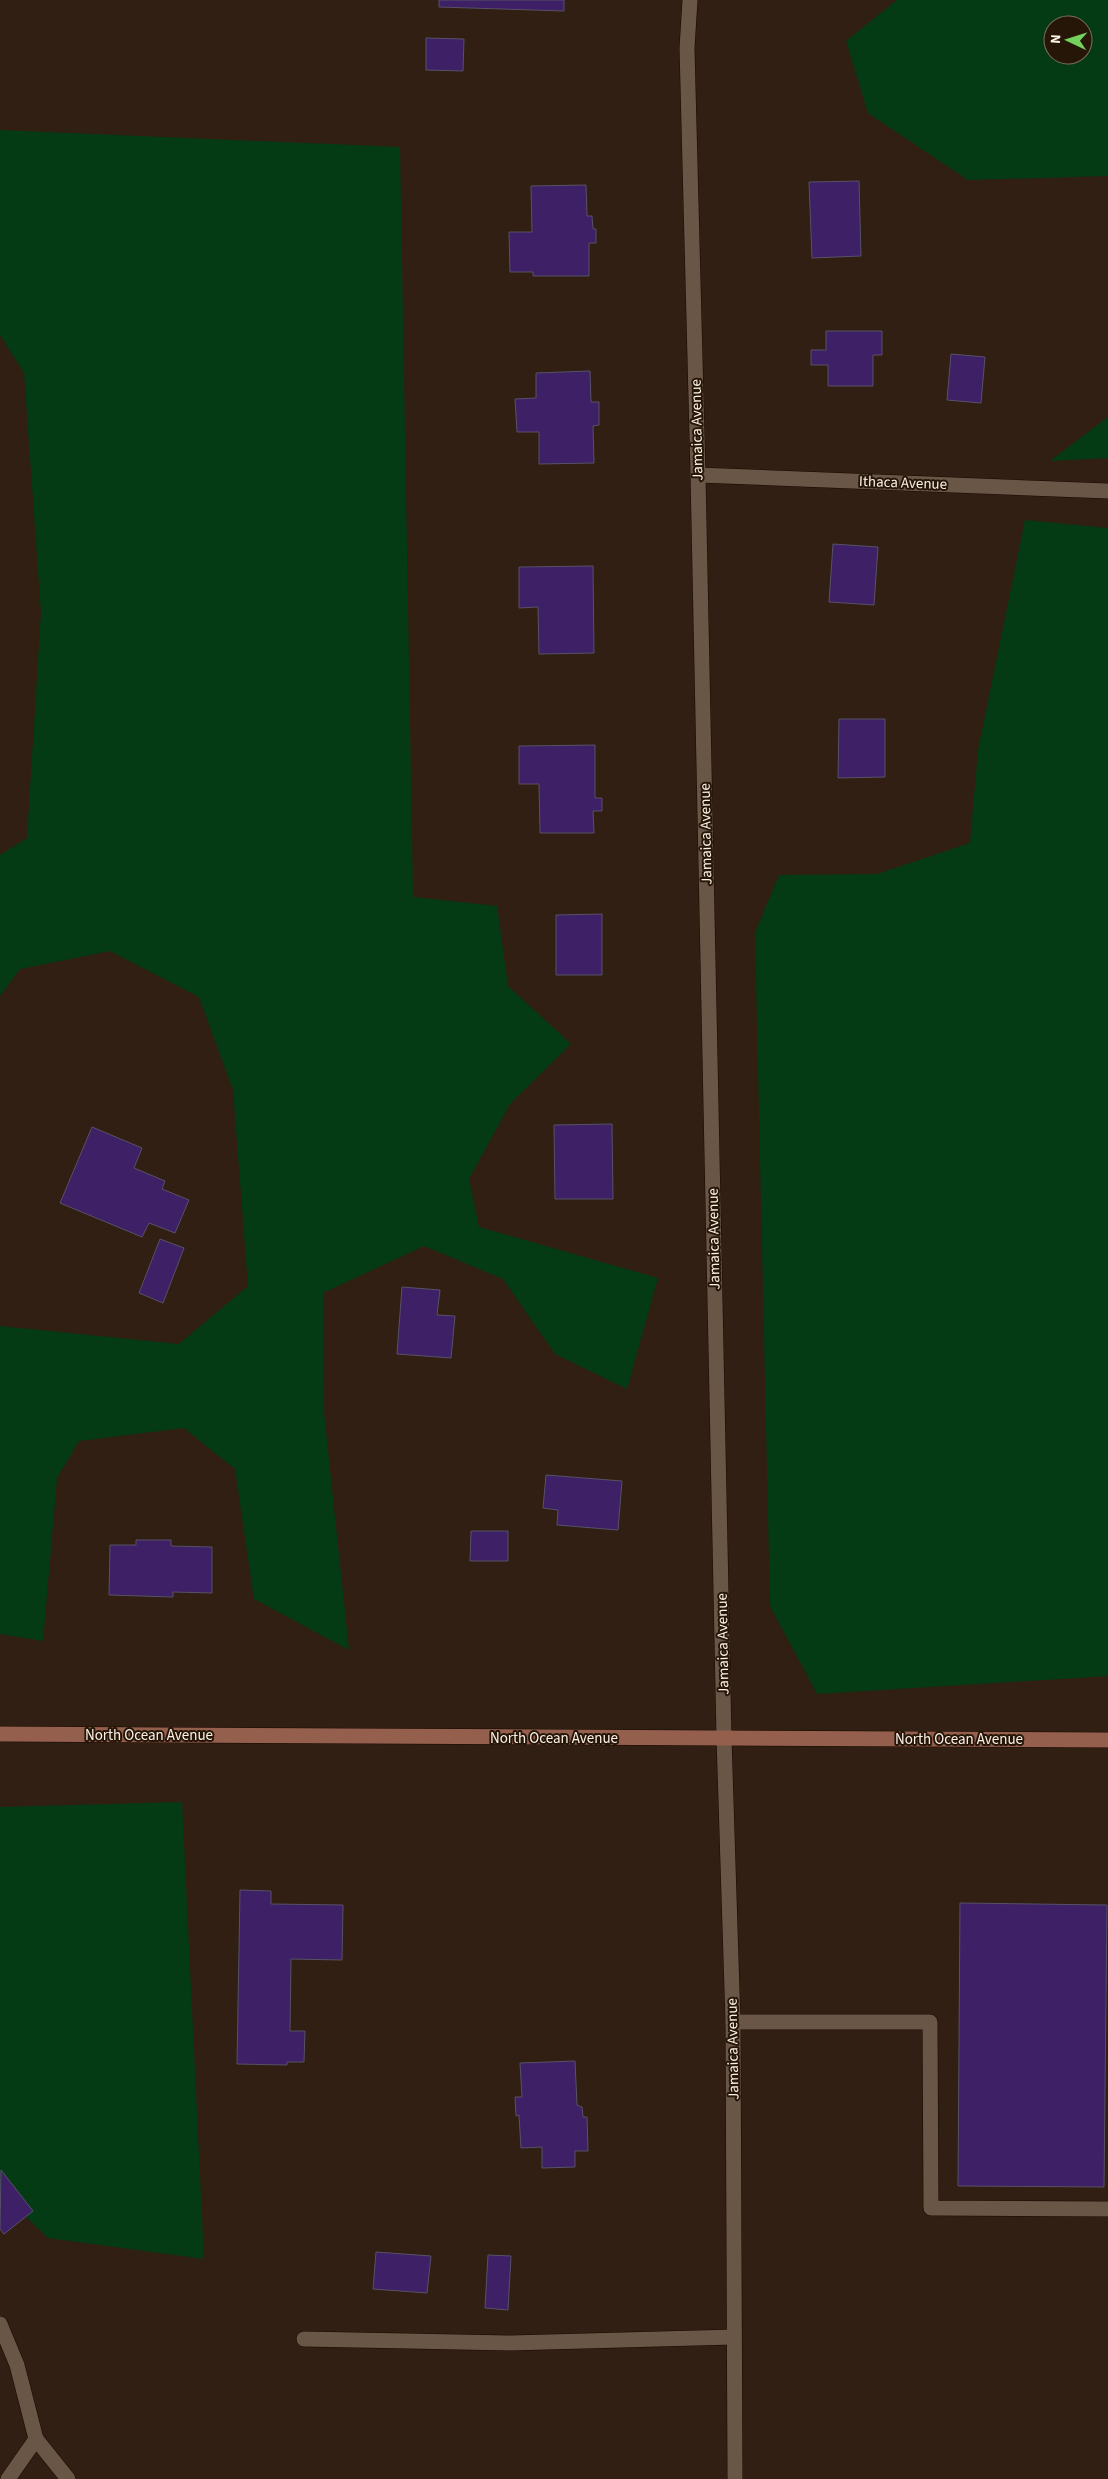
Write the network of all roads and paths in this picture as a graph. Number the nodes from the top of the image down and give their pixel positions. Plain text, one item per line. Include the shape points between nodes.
1 (690, 0) edge
2 (698, 475) junction
3 (1108, 491) edge
4 (0, 1734) edge
5 (724, 1738) junction
6 (1108, 1740) edge
7 (733, 2022) junction
8 (1108, 2209) edge
9 (0, 2324) edge
10 (734, 2337) junction
11 (304, 2339) dead end
12 (36, 2439) junction
13 (8, 2479) edge
14 (68, 2479) edge
15 (735, 2479) edge

1 - 2 street, Jamaica Avenue via 687,48
2 - 3 street, Ithaca Avenue
2 - 5 street, Jamaica Avenue
4 - 5 main road, North Ocean Avenue
5 - 6 main road, North Ocean Avenue
5 - 7 street, Jamaica Avenue
7 - 8 street via 930,2022 931,2208
7 - 10 street, Jamaica Avenue
9 - 12 street via 17,2365
10 - 11 street via 510,2343
10 - 15 street, Jamaica Avenue
12 - 13 street
12 - 14 street

